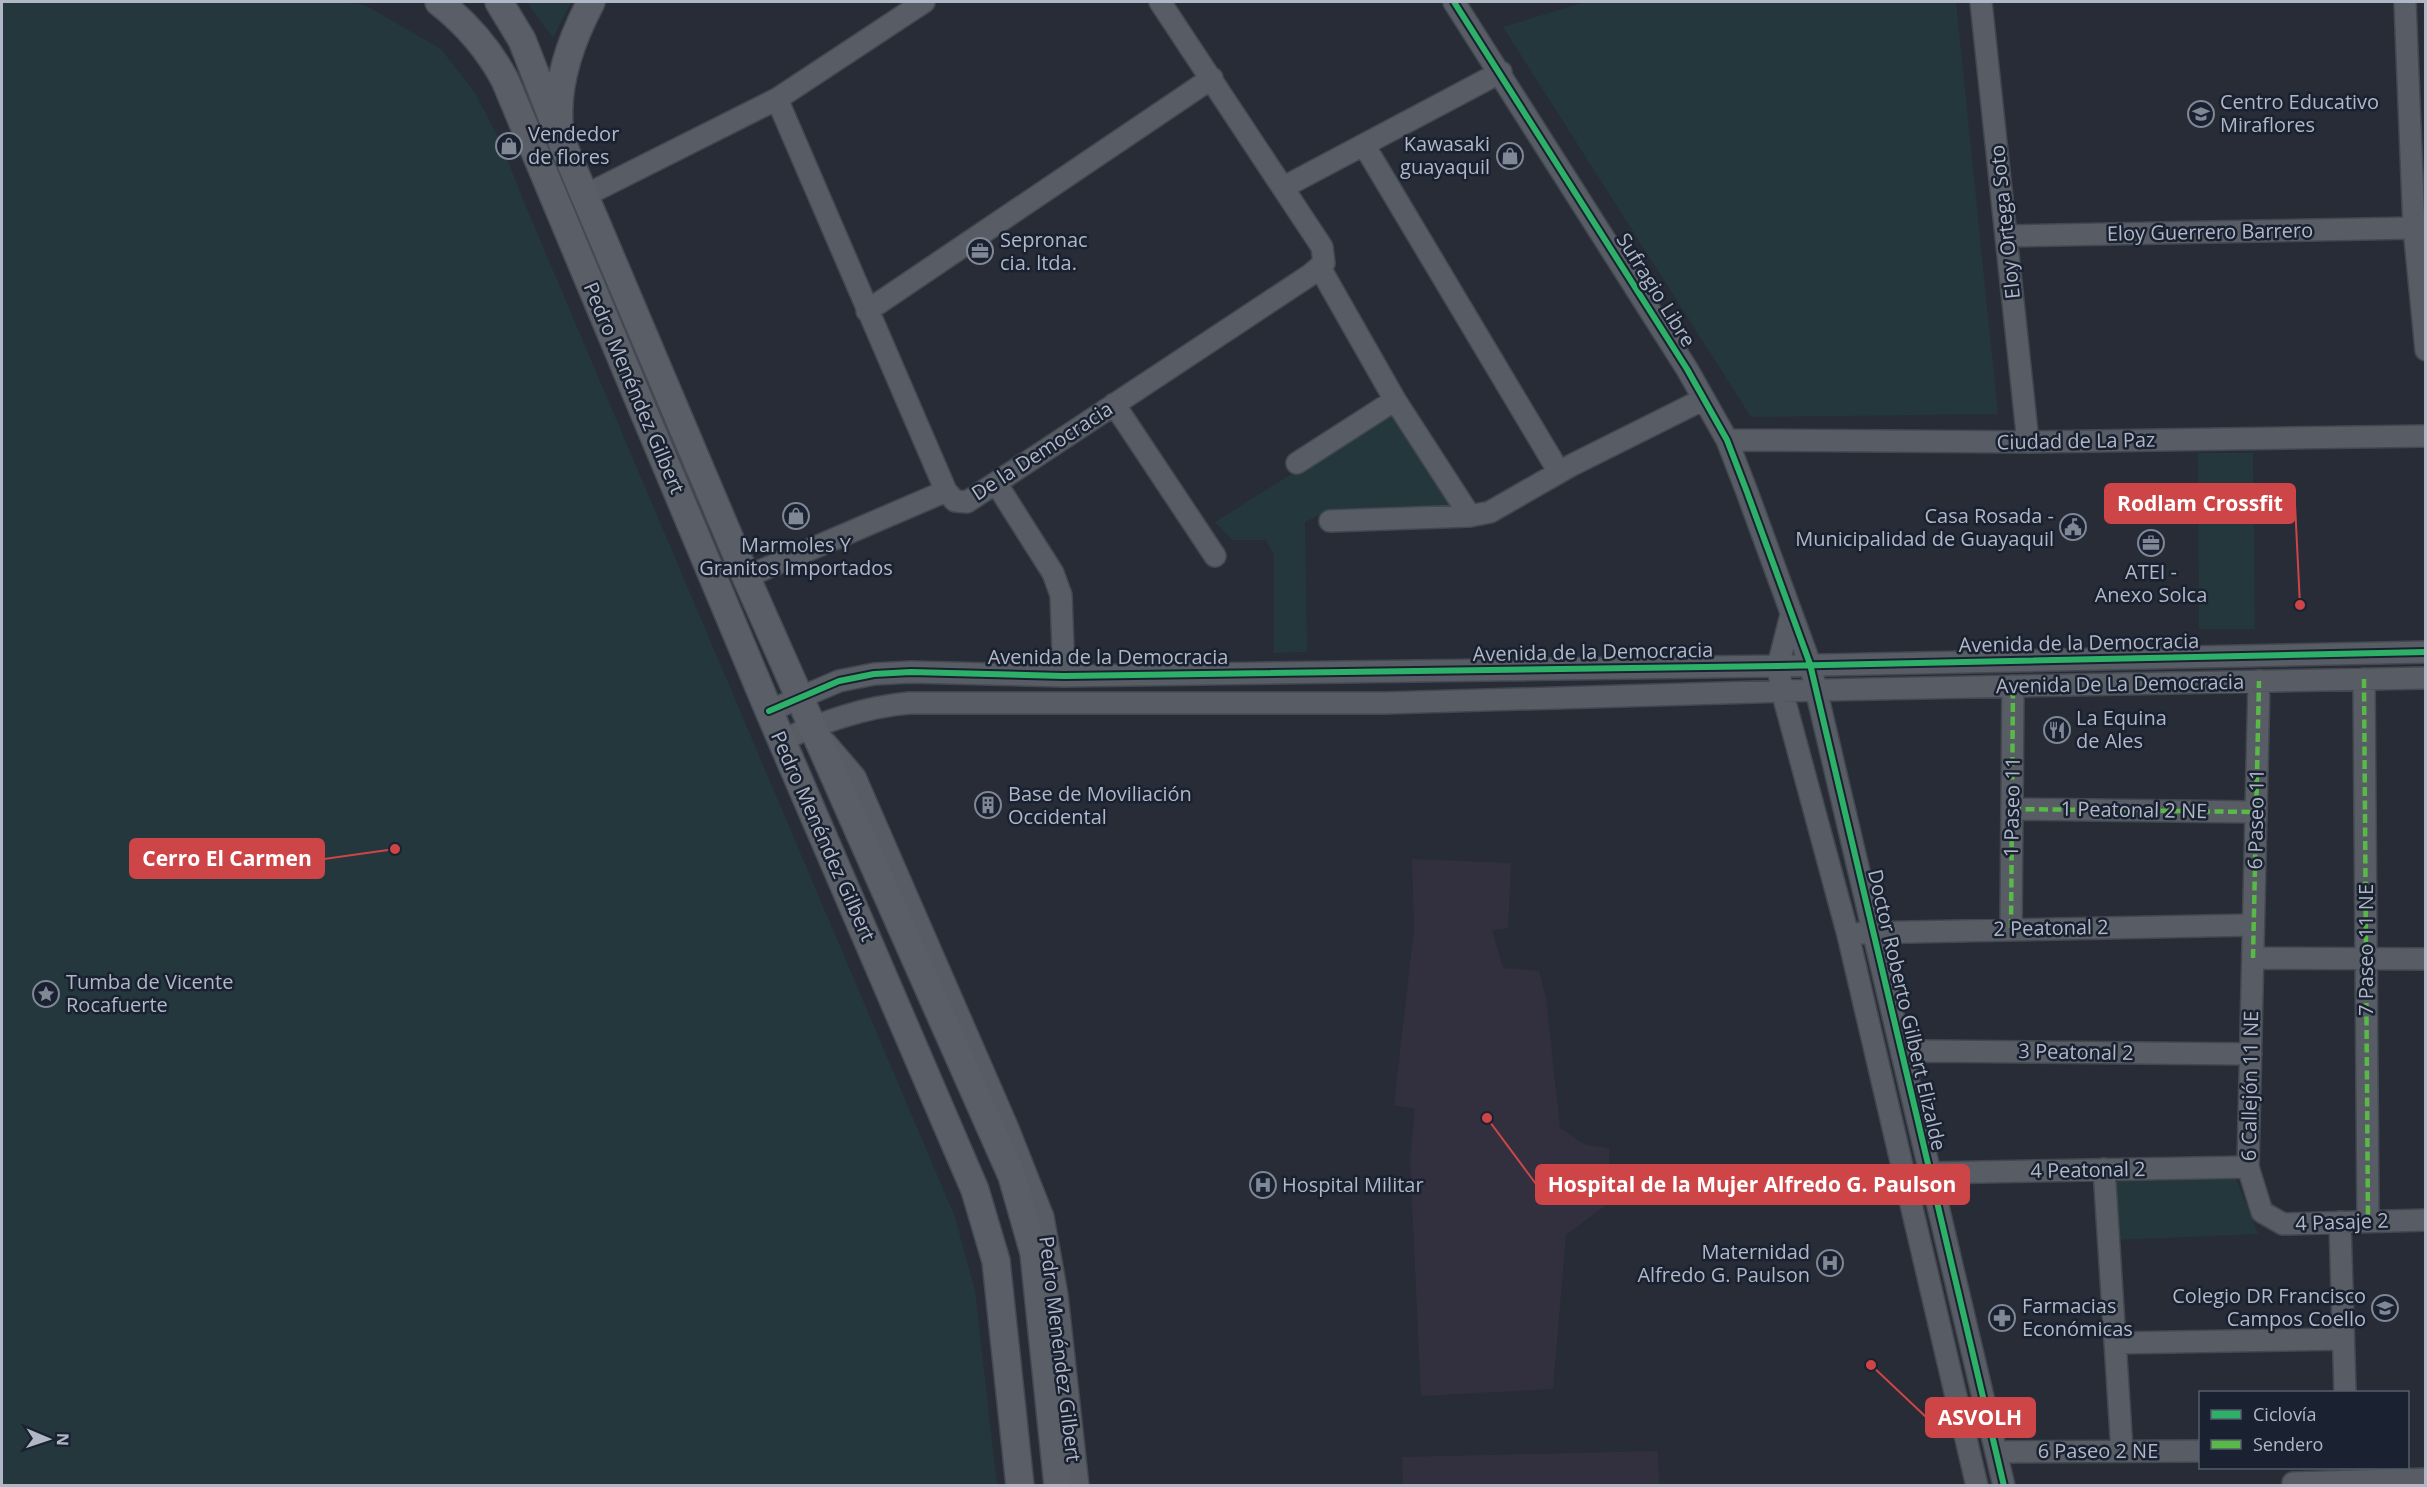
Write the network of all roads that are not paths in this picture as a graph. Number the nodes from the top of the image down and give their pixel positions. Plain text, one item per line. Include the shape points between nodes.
1 (429, 2) edge
2 (499, 2) edge
3 (591, 2) edge
4 (924, 2) edge
5 (1160, 2) edge
6 (1454, 2) edge
7 (1981, 2) edge
8 (2405, 2) edge
9 (448, 9) edge
10 (1500, 72) junction
11 (1212, 78) junction
12 (777, 99) junction
13 (561, 140) junction
14 (1364, 144) junction
15 (1284, 187) junction
16 (584, 196) junction
17 (2414, 228) junction
18 (2007, 236) junction
19 (2422, 254) edge
20 (1320, 268) junction
21 (867, 311) junction
22 (2426, 350) edge
23 (1704, 399) junction
24 (1395, 400) junction
25 (1114, 404) junction
26 (2426, 436) edge
27 (1727, 440) junction
28 (2028, 442) junction
29 (1297, 463) dead end
30 (1559, 472) junction
31 (996, 483) junction
32 (946, 491) junction
33 (1470, 516) junction
34 (1330, 521) dead end
35 (1215, 556) dead end
36 (746, 577) junction
37 (1791, 615) junction
38 (2426, 652) edge
39 (1810, 664) junction
40 (1778, 666) junction
41 (1064, 676) junction
42 (2426, 678) edge
43 (2364, 679) junction
44 (2259, 681) junction
45 (2013, 686) junction
46 (1814, 690) junction
47 (1782, 691) junction
48 (798, 697) junction
49 (769, 711) junction
50 (813, 727) junction
51 (782, 740) junction
52 (2012, 809) junction
53 (2256, 812) junction
54 (2253, 925) junction
55 (2011, 928) junction
56 (1872, 932) junction
57 (1848, 935) junction
58 (2253, 958) junction
59 (2366, 960) junction
60 (2426, 960) edge
61 (2251, 1054) junction
62 (1902, 1055) junction
63 (2248, 1167) junction
64 (2104, 1169) junction
65 (1929, 1173) junction
66 (2262, 1212) joint
67 (2426, 1220) edge
68 (2368, 1221) junction
69 (2340, 1222) junction
70 (1047, 1237) junction
71 (1946, 1245) junction
72 (1922, 1253) junction
73 (1955, 1287) junction
74 (1932, 1290) junction
75 (1040, 1297) junction
76 (2343, 1339) junction
77 (2115, 1343) junction
78 (2345, 1391) edge
79 (2122, 1451) junction
80 (2199, 1451) edge
81 (1996, 1452) junction
82 (2347, 1474) edge
83 (2293, 1478) edge
84 (2418, 1481) edge
85 (1020, 1485) edge
86 (1058, 1485) edge
87 (1077, 1485) edge
88 (1977, 1485) edge
89 (2004, 1485) edge

1 - 9 main road
2 - 13 main road, Pedro Menéndez Gilbert via 522,40
3 - 13 main road via 564,74 558,113
4 - 12 street
5 - 11 street
6 - 10 street, Sufragio Libre
7 - 18 street, Eloy Ortega Soto
8 - 17 street
9 - 49 main road, Pedro Menéndez Gilbert via 491,52 505,80
10 - 14 street
10 - 23 street, Sufragio Libre
11 - 15 street
11 - 21 street
12 - 16 street
12 - 21 street, De la Democracia
13 - 16 main road, Pedro Menéndez Gilbert
14 - 15 street
14 - 30 street
15 - 20 street via 1322,247 1325,258
16 - 36 main road, Pedro Menéndez Gilbert
17 - 18 street, Eloy Guerrero Barrero
17 - 19 street
18 - 28 street, Eloy Ortega Soto
19 - 22 street
20 - 24 street
20 - 25 street, De la Democracia
21 - 32 street, De la Democracia
23 - 27 street, Sufragio Libre
23 - 30 street
24 - 29 street
24 - 33 street
25 - 31 street, De la Democracia
25 - 35 street
26 - 28 street, Ciudad de La Paz
27 - 28 street, Ciudad de La Paz
27 - 37 street, Sufragio Libre
30 - 33 street via 1490,512
31 - 32 street, De la Democracia via 967,501 956,501
31 - 41 street via 1053,573 1061,595
32 - 36 street
33 - 34 street
36 - 48 main road, Pedro Menéndez Gilbert
37 - 39 street, Doctor Roberto Gilbert Elizalde
37 - 40 street, Doctor Roberto Gilbert Elizalde
38 - 39 street, Avenida de la Democracia
39 - 40 street, Avenida de la Democracia
39 - 46 street, Doctor Roberto Gilbert Elizalde
40 - 41 street, Avenida de la Democracia
40 - 47 street, Doctor Roberto Gilbert Elizalde
41 - 48 street, Avenida de la Democracia via 874,674 839,681
42 - 43 street, Avenida De La Democracia
43 - 44 street, Avenida De La Democracia
43 - 59 street, 7 Paseo 11 NE
44 - 45 street, Avenida De La Democracia
44 - 53 street, 6 Paseo 11
45 - 46 street, Avenida De La Democracia
45 - 52 street, 1 Paseo 11
46 - 47 street
46 - 56 street, Doctor Roberto Gilbert Elizalde
47 - 50 street via 1385,703 909,703 874,706
47 - 57 street, Doctor Roberto Gilbert Elizalde
48 - 49 street, Avenida de la Democracia
48 - 50 main road, Pedro Menéndez Gilbert
49 - 51 main road, Pedro Menéndez Gilbert
50 - 51 street
50 - 70 street, Pedro Menéndez Gilbert via 855,777 1019,1153
50 - 75 main road, Pedro Menéndez Gilbert via 1012,1176 1030,1234
51 - 85 main road, Pedro Menéndez Gilbert via 988,1228 996,1261
52 - 53 street, 1 Peatonal 2 NE
52 - 55 street, 1 Paseo 11
53 - 54 street, 6 Paseo 11
54 - 55 street, 2 Peatonal 2
54 - 58 street, 6 Paseo 11
55 - 56 street, 2 Peatonal 2
56 - 57 street, 2 Peatonal 2
56 - 62 street, Doctor Roberto Gilbert Elizalde
57 - 72 street, Doctor Roberto Gilbert Elizalde
58 - 59 street
58 - 61 street, 6 Callejón 11 NE
59 - 60 street
59 - 68 street, 7 Paseo 11 NE
61 - 62 street, 3 Peatonal 2 via 1923,1051
61 - 63 street, 6 Callejón 11 NE
62 - 65 street, Doctor Roberto Gilbert Elizalde
63 - 64 street, 4 Peatonal 2
63 - 66 street, 6 Callejón 11 NE
64 - 65 street, 4 Peatonal 2
64 - 77 street
65 - 71 street, Doctor Roberto Gilbert Elizalde
66 - 69 street, 4 Pasaje 2 via 2283,1224
67 - 68 street, 4 Pasaje 2
68 - 69 street, 4 Pasaje 2
69 - 76 street
70 - 75 main road
70 - 87 street, Pedro Menéndez Gilbert
71 - 72 street via 1937,1259
71 - 73 street, Doctor Roberto Gilbert Elizalde
72 - 74 street, Doctor Roberto Gilbert Elizalde
73 - 74 street via 1945,1279 1934,1284
73 - 81 street, Doctor Roberto Gilbert Elizalde
74 - 88 street, Doctor Roberto Gilbert Elizalde
75 - 86 main road, Pedro Menéndez Gilbert
76 - 77 street
76 - 78 street
77 - 79 street
79 - 80 street, 6 Paseo 2 NE
79 - 81 street, 6 Paseo 2 NE
81 - 89 street, Doctor Roberto Gilbert Elizalde
82 - 83 street
82 - 84 street

